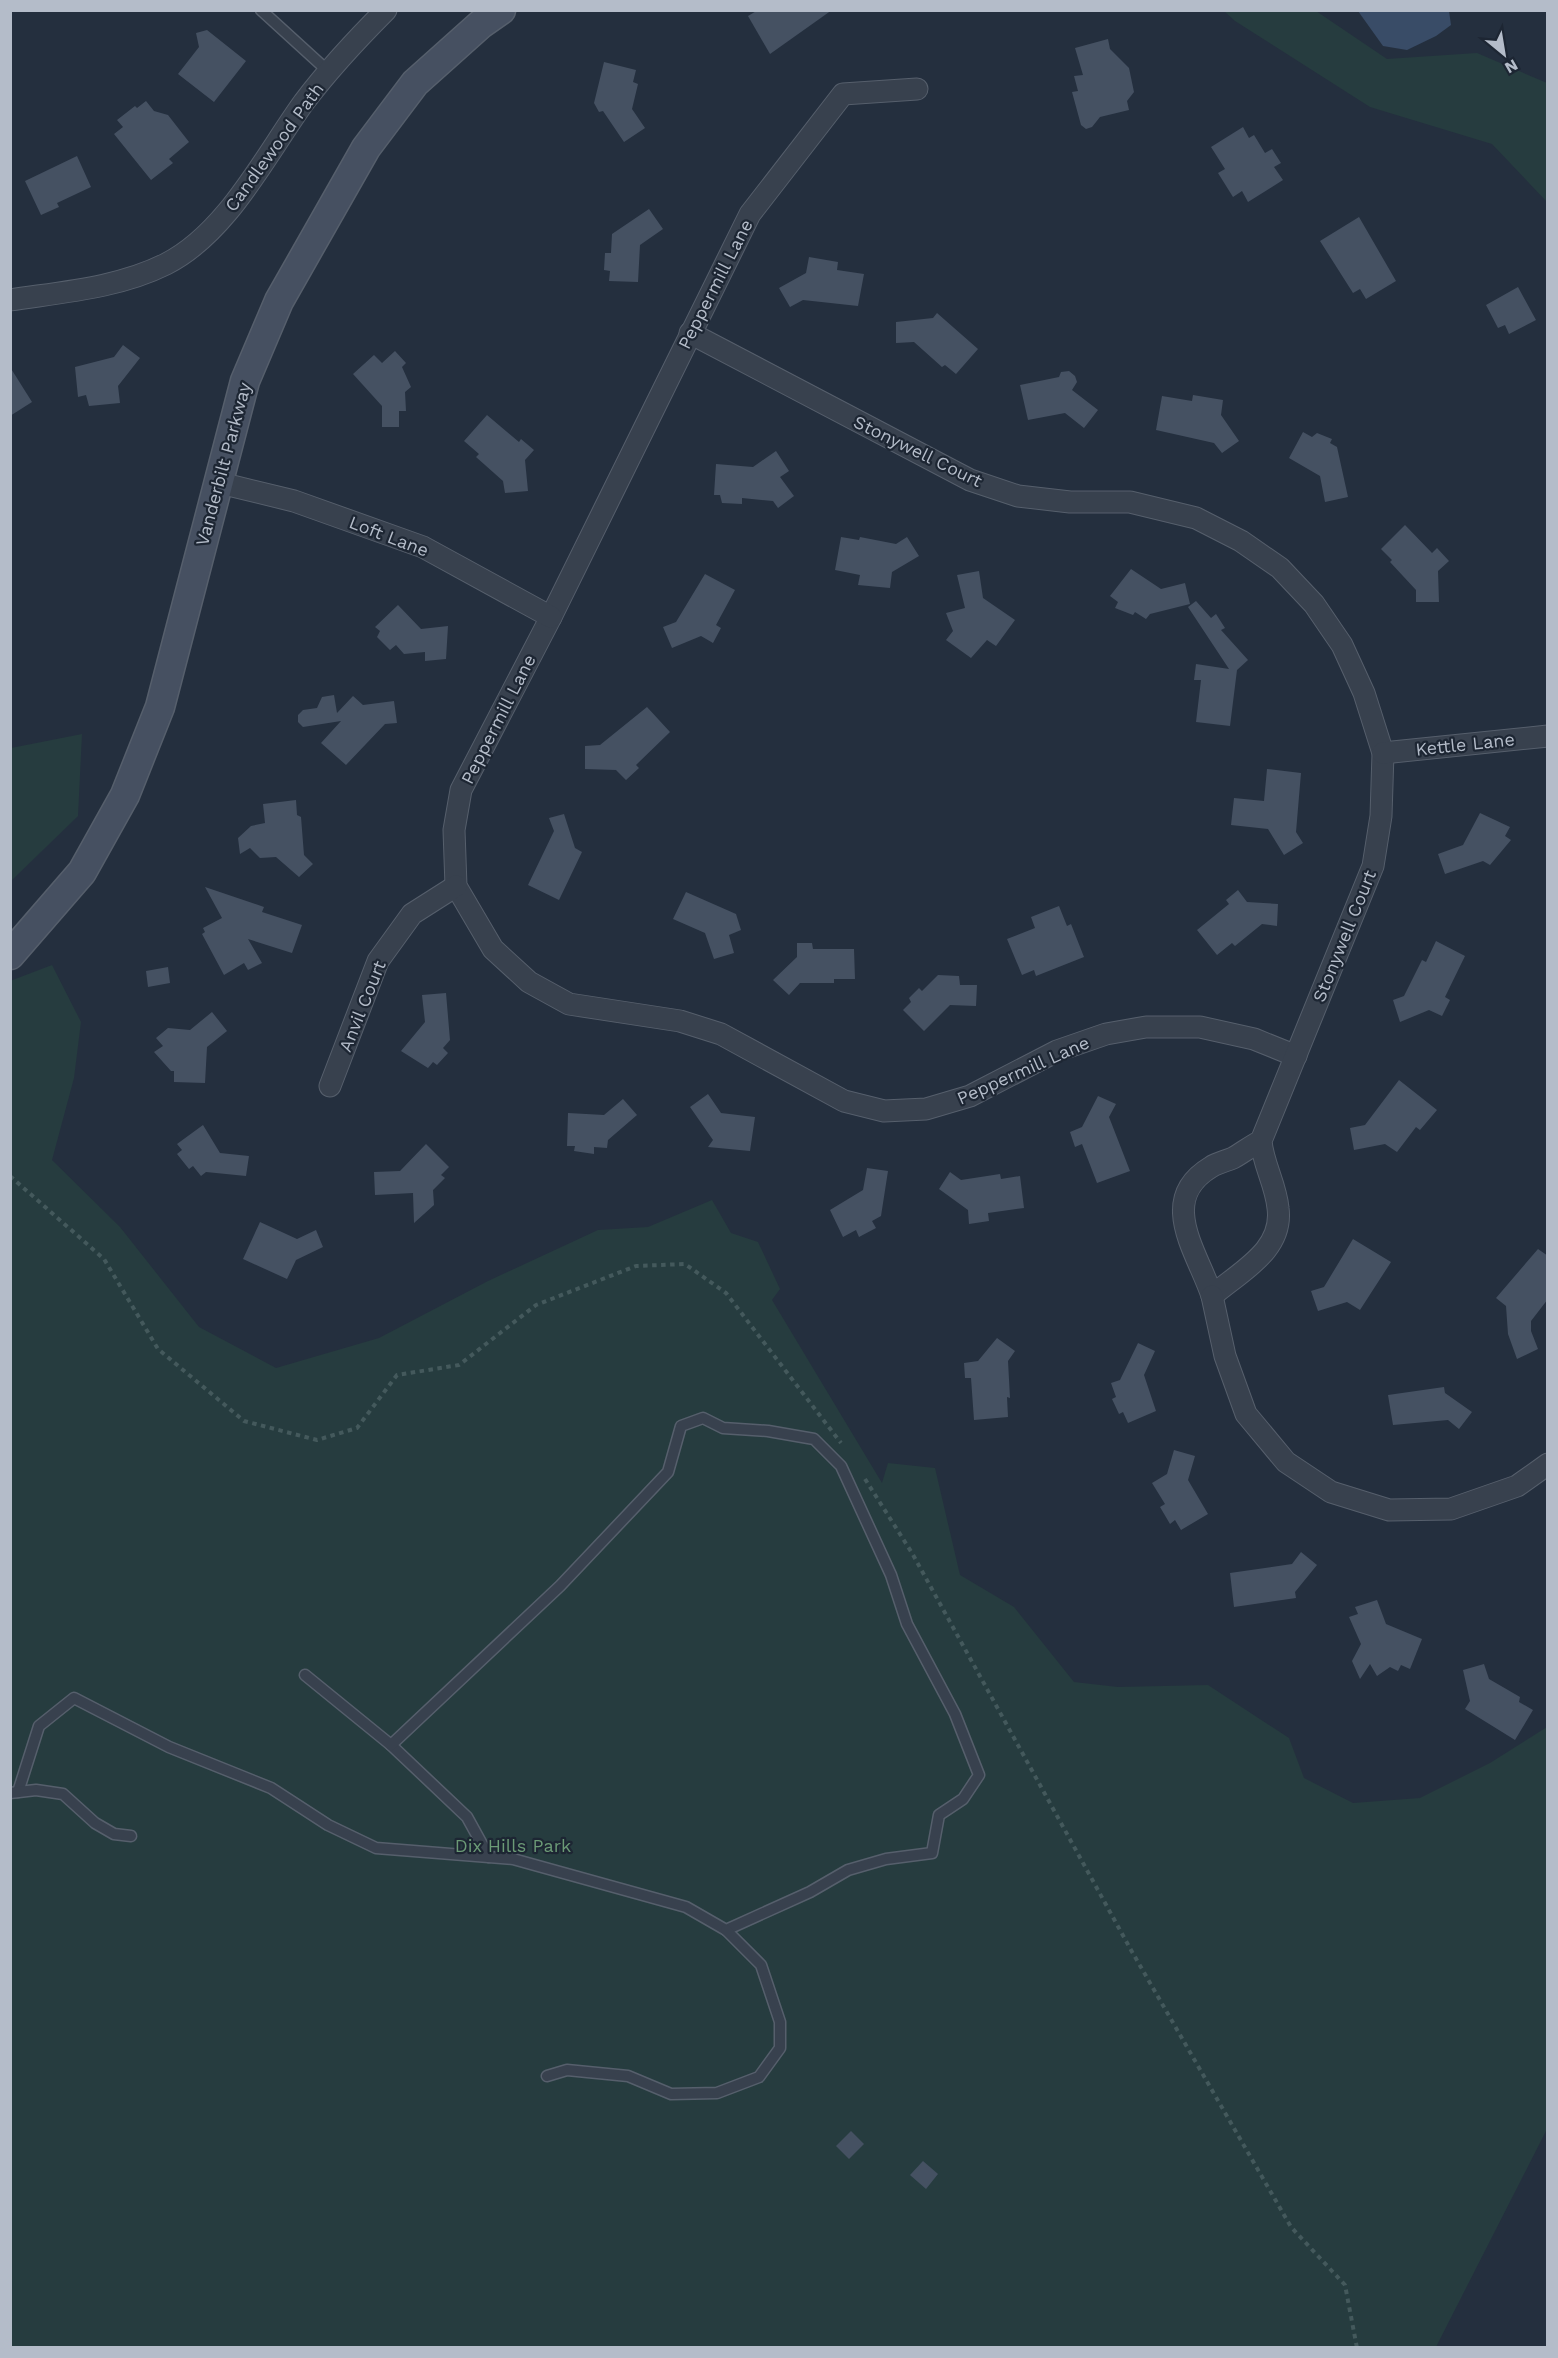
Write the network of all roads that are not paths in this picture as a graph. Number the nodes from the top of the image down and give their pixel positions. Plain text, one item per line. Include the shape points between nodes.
1 (261, 10) edge
2 (386, 10) edge
3 (483, 15) edge
4 (329, 72) junction
5 (917, 89) dead end
6 (10, 300) edge
7 (690, 333) junction
8 (216, 482) junction
9 (552, 616) junction
10 (1548, 736) edge
11 (1383, 753) junction
12 (456, 886) junction
13 (10, 955) edge
14 (1296, 1056) junction
15 (330, 1086) dead end
16 (1261, 1141) junction
17 (1212, 1296) junction
18 (1548, 1464) edge
19 (305, 1676) dead end
20 (391, 1745) junction
21 (14, 1792) edge
22 (131, 1836) dead end
23 (489, 1857) junction
24 (726, 1930) junction
25 (547, 2076) dead end

1 - 4 lane
2 - 4 street, Candlewood Path
3 - 8 main road, Vanderbilt Parkway via 415,83 366,148 316,234 252,361
4 - 6 street, Candlewood Path via 233,206 167,263 126,280
5 - 7 street, Peppermill Lane via 843,94 750,214
7 - 9 street, Peppermill Lane
7 - 11 street, Stonywell Court via 970,480 1018,496 1071,502 1130,502 1196,518 1241,541 1280,568 1314,604 1342,645 1364,693
8 - 9 street, Loft Lane via 294,501 371,526 423,547
8 - 13 main road, Vanderbilt Parkway via 160,707 125,795 82,872
9 - 12 street, Peppermill Lane via 461,790 454,830
10 - 11 street, Kettle Lane
11 - 14 street, Stonywell Court via 1381,816 1373,866
12 - 14 street, Peppermill Lane via 493,949 529,982 569,1004 680,1021 721,1034 844,1101 884,1111 926,1109 970,1096 1058,1051 1106,1034 1146,1027 1200,1027 1254,1039
12 - 15 street, Anvil Court via 412,914 378,961
14 - 16 street, Stonywell Court
16 - 17 street via 1278,1208 1277,1230 1267,1250
16 - 17 street via 1211,1167 1194,1181 1184,1201 1183,1224
17 - 18 street via 1225,1356 1246,1414 1286,1462 1331,1492 1389,1509 1450,1509 1517,1486
19 - 20 lane
20 - 23 lane via 467,1817
20 - 24 lane via 560,1586 668,1472 681,1426 703,1418 723,1428 814,1439 841,1466 891,1575 907,1624 955,1714 979,1775 963,1799 939,1815 932,1853 886,1859 848,1870
21 - 22 lane via 63,1794 114,1834
21 - 23 lane via 39,1726 74,1698 169,1747 271,1788 328,1825 376,1848
23 - 24 lane via 513,1859 686,1907
24 - 25 lane via 761,1965 780,2022 780,2048 759,2077 717,2093 671,2094 628,2076 567,2070

